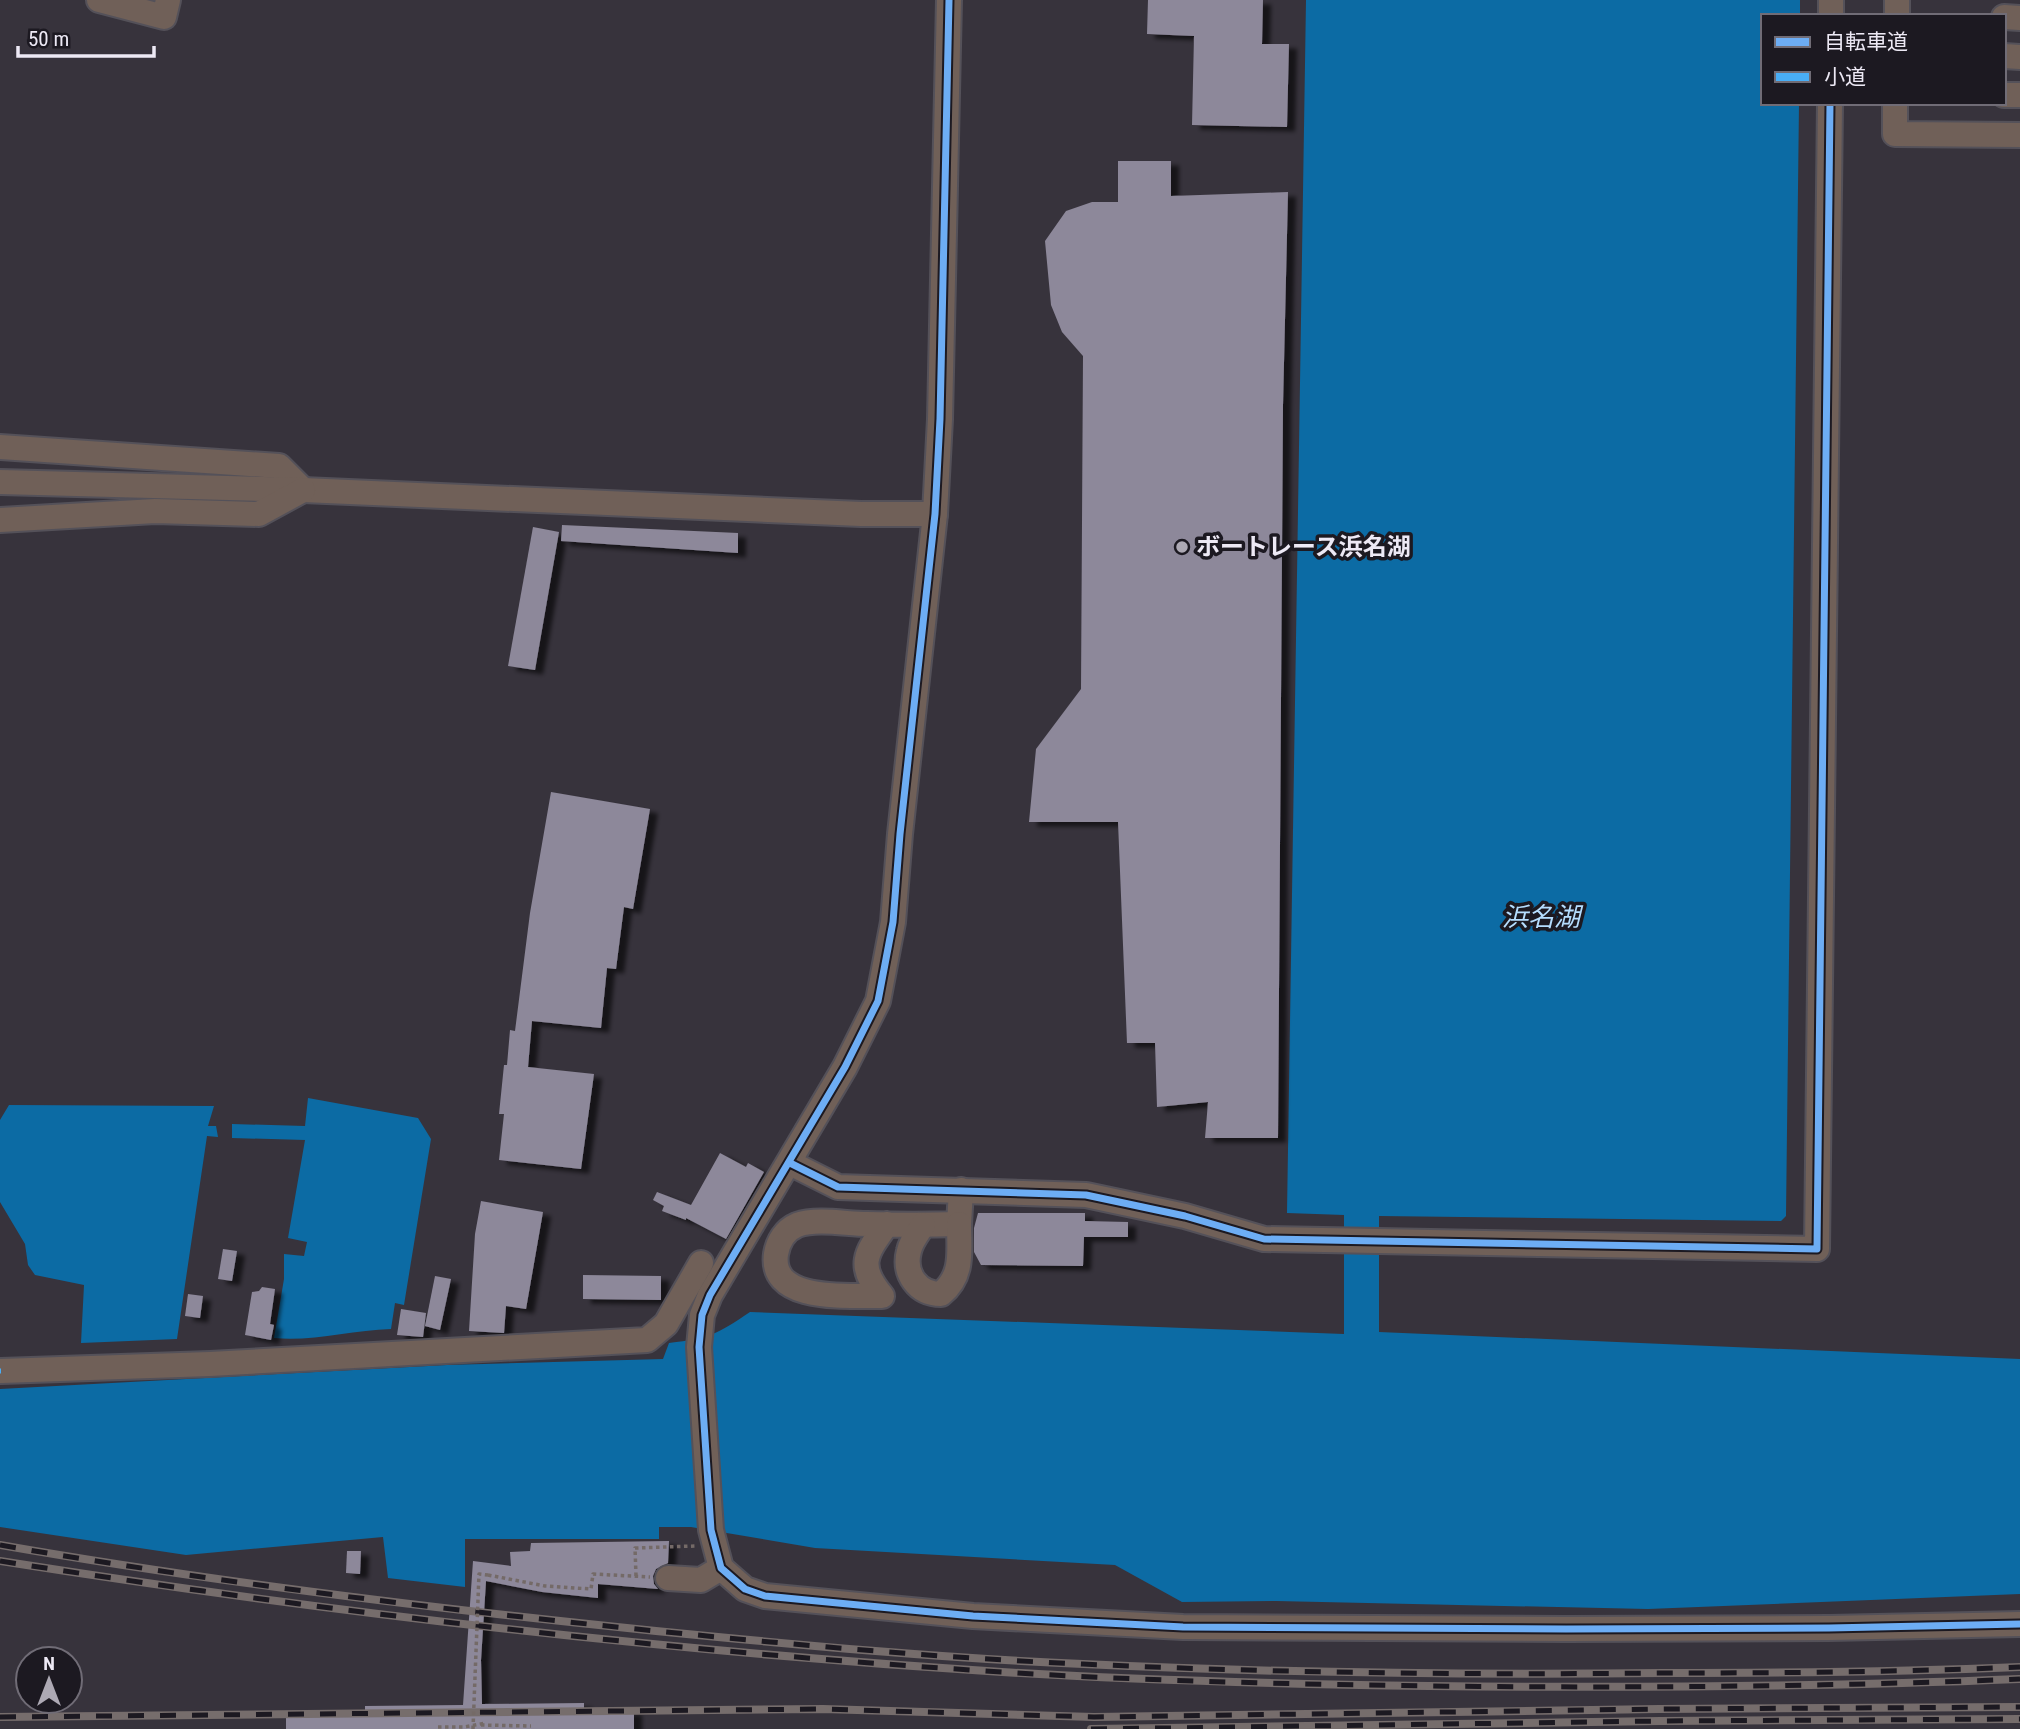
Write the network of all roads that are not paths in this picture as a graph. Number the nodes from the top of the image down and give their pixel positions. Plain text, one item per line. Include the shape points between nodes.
1 (99, 0) edge
2 (168, 0) edge
3 (949, 0) edge
4 (1830, 105) edge
5 (1895, 105) edge
6 (2020, 135) edge
7 (0, 447) edge
8 (0, 482) edge
9 (303, 490) junction
10 (935, 514) junction
11 (0, 520) edge
12 (790, 1163) junction
13 (961, 1190) junction
14 (887, 1224) junction
15 (959, 1224) junction
16 (923, 1225) junction
17 (701, 1264) dead end
18 (930, 1294) junction
19 (882, 1296) junction
20 (1, 1371) edge
21 (721, 1567) junction
22 (668, 1578) road end
23 (2020, 1624) edge

1 - 2 street via 164,17
3 - 10 street
4 - 13 street via 1817,1250 1264,1239 1086,1195
5 - 6 street via 1895,135
7 - 9 street via 279,466
8 - 9 street
9 - 10 street
9 - 11 street via 259,514 155,511
10 - 12 street via 892,922 878,1000
12 - 13 street via 838,1187
12 - 21 street via 702,1315 699,1346 706,1538
13 - 15 street
14 - 16 street
14 - 19 street via 870,1247 865,1264
14 - 19 street via 798,1225 782,1237 775,1258 783,1278 802,1291
15 - 16 street
15 - 18 street via 958,1273 941,1294
16 - 18 street via 908,1252 908,1269 913,1281
17 - 20 street via 666,1324 647,1339
18 - 19 street
21 - 22 street via 701,1580
21 - 23 street via 745,1589 765,1596 973,1616 1144,1626 1580,1629

